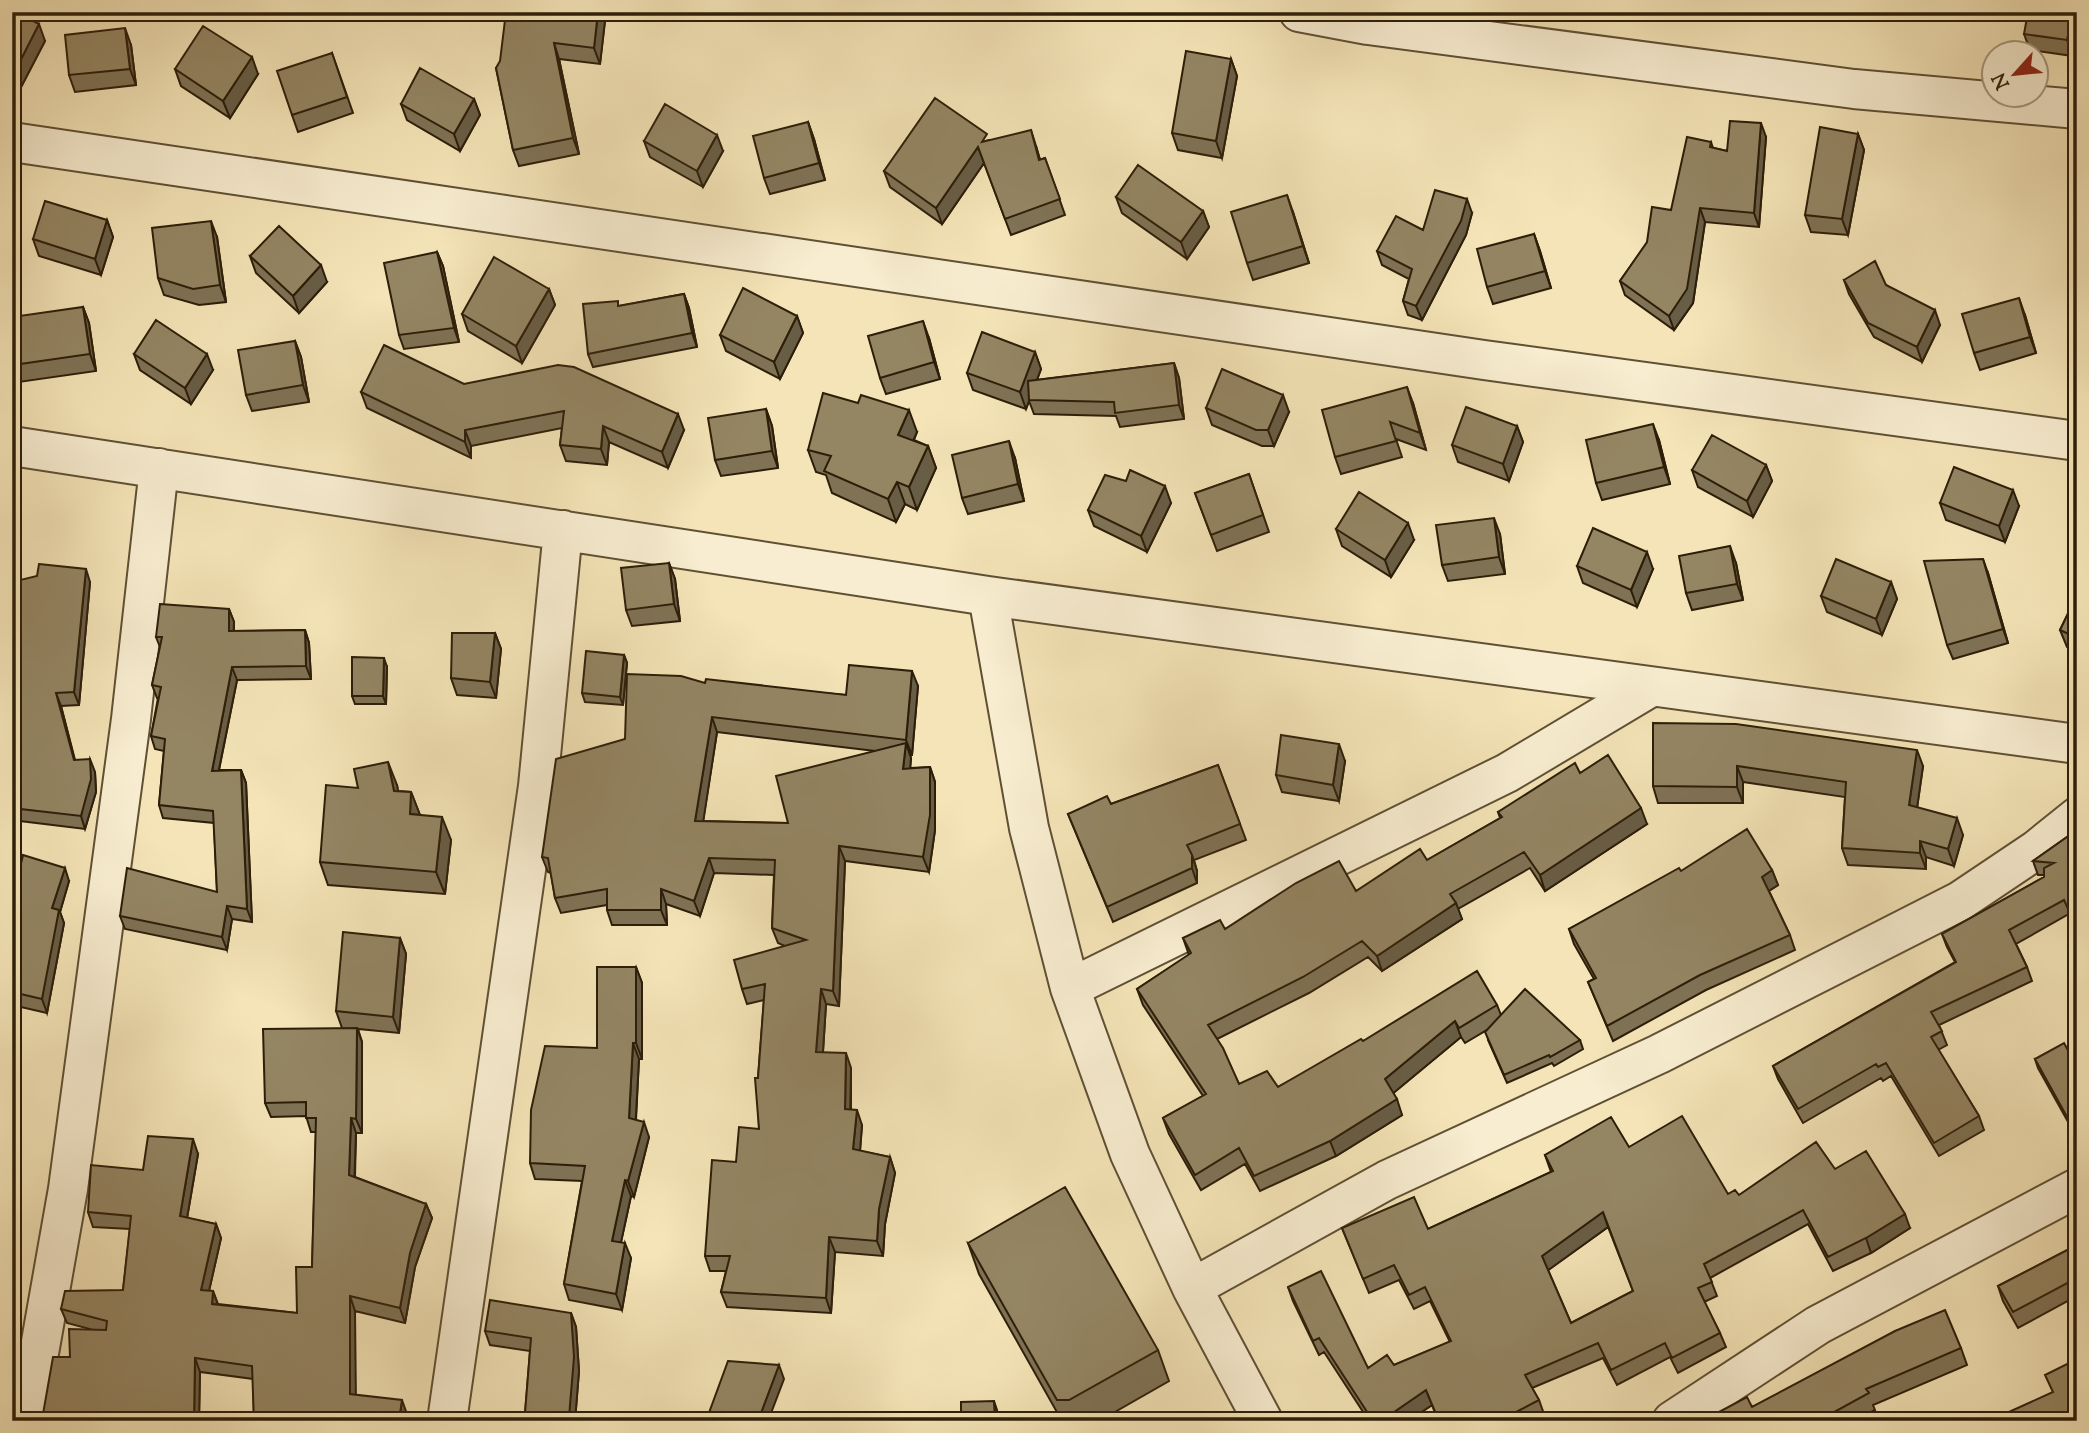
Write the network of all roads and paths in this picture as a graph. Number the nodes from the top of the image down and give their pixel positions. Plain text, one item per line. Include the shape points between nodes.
1 (1298, 12) edge
2 (2077, 109) edge
3 (12, 142) edge
4 (2077, 441) edge
5 (12, 446) edge
6 (159, 468) junction
7 (563, 530) junction
8 (988, 596) junction
9 (1651, 687) junction
10 (2077, 744) edge
11 (2077, 817) edge
12 (1070, 988) junction
13 (2077, 1188) edge
14 (1192, 1288) junction
15 (27, 1421) edge
16 (447, 1421) edge
17 (1263, 1421) edge
18 (1672, 1421) edge

1 - 2 street via 1854,89
3 - 4 street via 1471,358
5 - 6 street
6 - 7 street
6 - 15 street via 131,719 70,1175
7 - 8 street
7 - 16 street via 538,786
8 - 9 street
8 - 12 street via 1029,828
9 - 10 street
9 - 12 street via 1483,785
11 - 14 street via 1960,901 1659,1054 1387,1180
12 - 14 street via 1129,1154
13 - 18 street via 1818,1325
14 - 17 street

